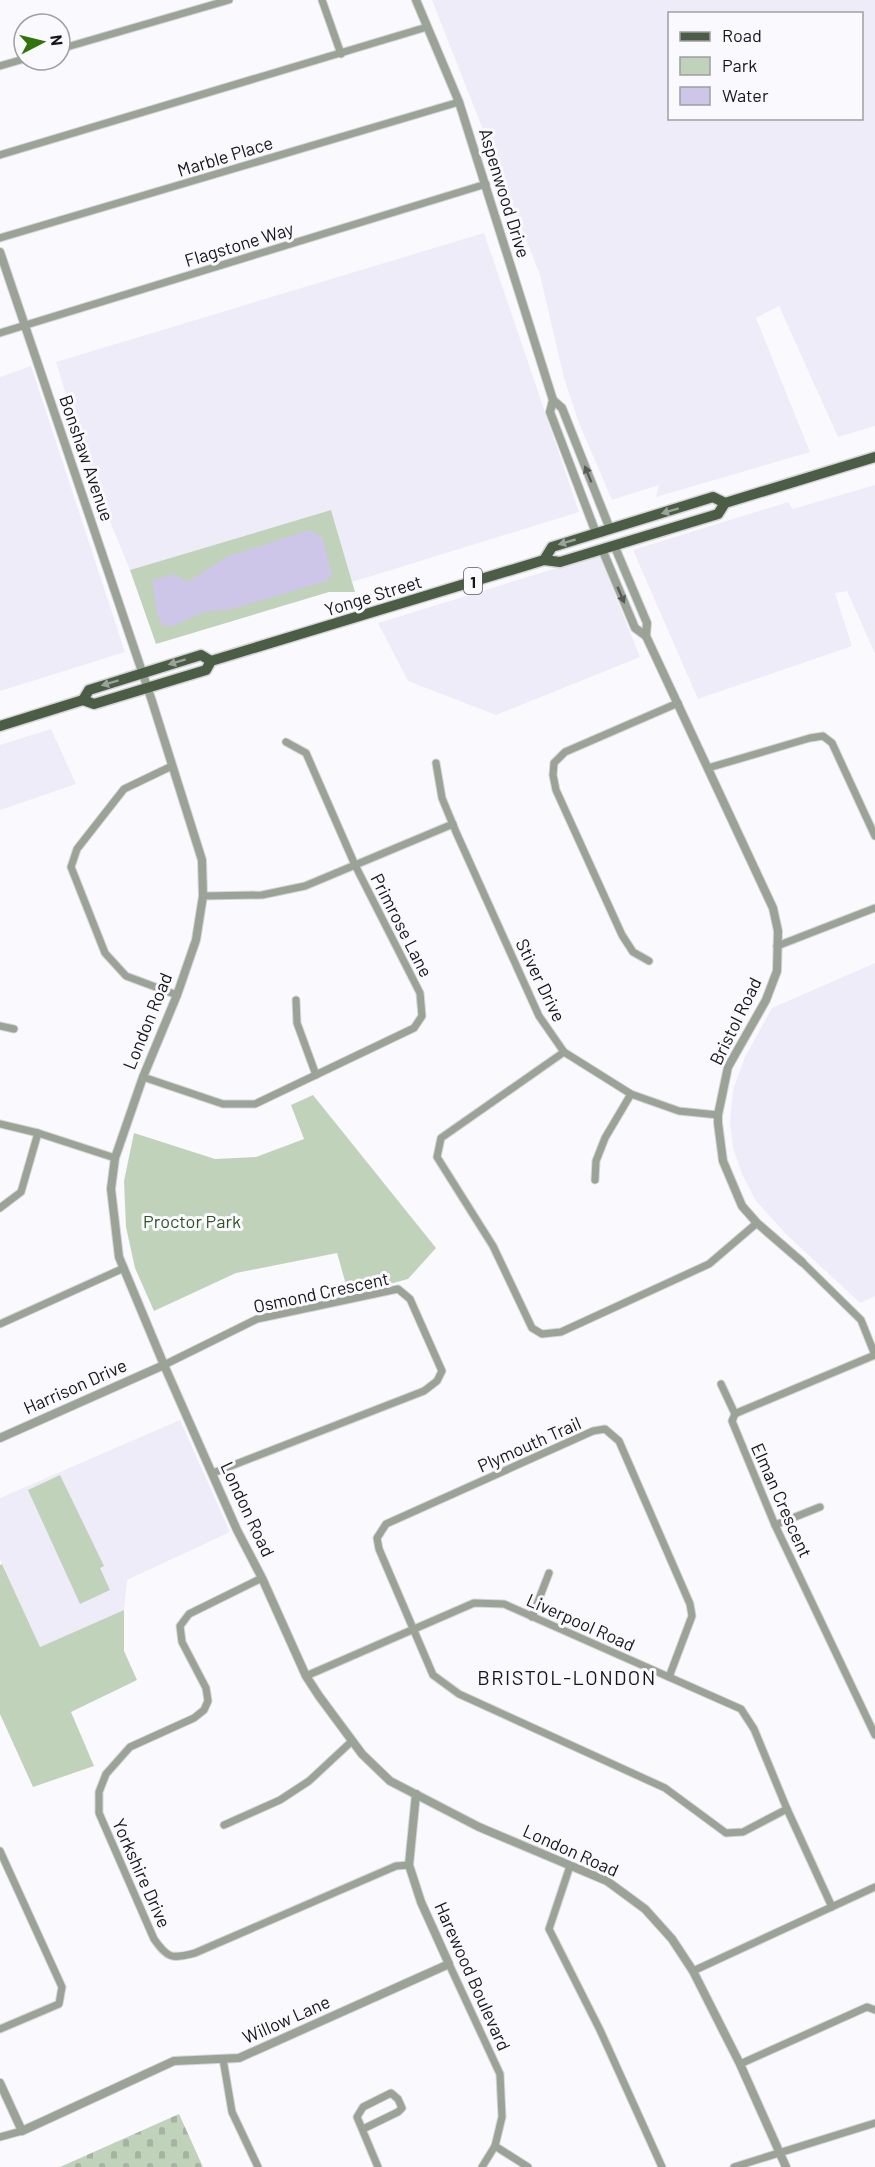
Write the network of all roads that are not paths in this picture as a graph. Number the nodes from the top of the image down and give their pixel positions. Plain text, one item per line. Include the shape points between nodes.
1 (229, 0) edge
2 (322, 0) edge
3 (416, 0) edge
4 (427, 27) junction
5 (72, 46) edge
6 (341, 54) junction
7 (459, 102) junction
8 (0, 155) edge
9 (486, 184) junction
10 (0, 238) edge
11 (0, 252) edge
12 (24, 326) junction
13 (0, 333) edge
14 (553, 400) junction
15 (875, 457) edge
16 (725, 503) junction
17 (610, 529) junction
18 (596, 533) junction
19 (614, 545) junction
20 (602, 549) junction
21 (544, 560) junction
22 (646, 636) junction
23 (211, 661) junction
24 (142, 673) junction
25 (147, 688) junction
26 (83, 700) junction
27 (678, 704) junction
28 (0, 726) edge
29 (286, 742) dead end
30 (435, 763) dead end
31 (172, 766) junction
32 (708, 768) junction
33 (453, 824) junction
34 (875, 836) edge
35 (355, 865) junction
36 (203, 896) junction
37 (875, 908) edge
38 (777, 946) junction
39 (649, 961) dead end
40 (177, 995) junction
41 (296, 1000) dead end
42 (0, 1026) edge
43 (14, 1029) dead end
44 (564, 1052) junction
45 (316, 1075) junction
46 (143, 1077) junction
47 (631, 1094) junction
48 (718, 1115) junction
49 (0, 1124) edge
50 (38, 1133) junction
51 (115, 1158) junction
52 (595, 1180) dead end
53 (0, 1208) edge
54 (757, 1223) junction
55 (802, 1262) joint
56 (124, 1268) junction
57 (0, 1324) edge
58 (875, 1355) edge
59 (164, 1365) junction
60 (721, 1383) dead end
61 (735, 1414) junction
62 (0, 1438) edge
63 (213, 1473) junction
64 (819, 1508) dead end
65 (775, 1525) junction
66 (549, 1574) dead end
67 (262, 1578) junction
68 (532, 1617) junction
69 (414, 1629) junction
70 (306, 1676) junction
71 (669, 1677) junction
72 (875, 1735) edge
73 (352, 1741) junction
74 (416, 1794) junction
75 (787, 1809) junction
76 (224, 1825) dead end
77 (0, 1851) edge
78 (409, 1865) junction
79 (570, 1866) junction
80 (875, 1887) edge
81 (832, 1907) junction
82 (449, 1964) junction
83 (693, 1971) junction
84 (875, 2010) edge
85 (0, 2029) edge
86 (224, 2059) junction
87 (740, 2064) junction
88 (0, 2083) edge
89 (875, 2123) edge
90 (363, 2129) junction
91 (22, 2131) junction
92 (0, 2137) edge
93 (495, 2146) junction
94 (779, 2153) junction
95 (258, 2167) edge
96 (378, 2167) edge
97 (482, 2167) edge
98 (528, 2167) edge
99 (662, 2167) edge
100 (735, 2167) edge
101 (786, 2167) edge

1 - 5 street
2 - 6 street
3 - 4 street, Aspenwood Drive
4 - 6 street
4 - 7 street, Aspenwood Drive
6 - 8 street
7 - 9 street, Aspenwood Drive
7 - 10 street, Marble Place
9 - 12 street, Flagstone Way
9 - 14 street, Aspenwood Drive
11 - 12 street, Bonshaw Avenue
12 - 13 street, Flagstone Way
12 - 24 street, Bonshaw Avenue
17 -> 14 street, Aspenwood Drive via 562,408
14 - 18 street, Aspenwood Drive via 550,412
15 - 16 main road, Yonge Street / 1
16 -> 17 main road, Yonge Street / 1 via 713,497
16 - 19 main road, Yonge Street / 1 via 718,514
17 - 18 main road, Yonge Street / 1
17 - 19 street, Bristol Road
18 - 20 street, Bristol Road
18 -> 21 main road, Yonge Street / 1 via 552,547
19 - 20 main road, Yonge Street / 1
19 - 22 street, Bristol Road via 646,623
20 - 21 main road, Yonge Street / 1 via 560,562
20 -> 22 street, Bristol Road via 635,628
21 - 23 main road, Yonge Street / 1
22 - 27 street, Bristol Road
23 -> 24 main road, Yonge Street / 1 via 201,655
23 - 25 main road, Yonge Street / 1 via 206,670
24 - 25 street, London Road
24 -> 26 main road, Yonge Street / 1 via 89,690
25 - 26 main road, Yonge Street / 1 via 94,704
25 - 31 street, London Road
26 - 28 main road, Yonge Street / 1
27 - 32 street, Bristol Road
27 - 39 street via 565,752 554,763 556,790 622,935 633,952
29 - 35 street, Primrose Lane via 306,753
30 - 33 street, Stiver Drive via 442,798
31 - 36 street, London Road via 202,860
31 - 40 street via 124,789 77,849 71,867 105,953 126,976
32 - 34 street via 823,736 832,743
32 - 38 street, Bristol Road via 773,908
33 - 35 street
33 - 44 street, Stiver Drive via 539,1016
35 - 36 street via 305,886 262,895
35 - 45 street, Primrose Lane via 420,993 423,1016 414,1028
36 - 40 street, London Road via 196,940
37 - 38 street
38 - 48 street, Bristol Road via 777,971 766,1000 728,1067
40 - 46 street, London Road
41 - 45 street via 297,1023
42 - 43 street
44 - 47 street, Stiver Drive
44 - 54 street via 441,1138 436,1157 493,1246 532,1328 542,1334 561,1332 709,1264
45 - 46 street, Primrose Lane via 255,1104 223,1104
46 - 51 street, London Road
47 - 48 street, Stiver Drive via 679,1111
47 - 52 street via 605,1138 596,1161
48 - 54 street, Bristol Road via 723,1161 742,1206
49 - 50 street
50 - 51 street
50 - 53 street via 21,1192
51 - 56 street, London Road via 111,1189 119,1257
54 - 55 street, Bristol Road
55 - 58 street, Bristol Road via 861,1320
56 - 57 street
56 - 59 street, London Road
58 - 61 street
59 - 62 street, Harrison Drive
59 - 63 street, London Road
59 - 63 street, Osmond Crescent via 256,1320 398,1289 410,1299 442,1371 437,1381 424,1391
60 - 61 street, Elman Crescent
61 - 65 street, Elman Crescent via 732,1420
63 - 67 street, London Road
64 - 65 street
65 - 72 street, Elman Crescent
66 - 68 street
67 - 70 street, London Road
67 - 78 street, Yorkshire Drive via 189,1614 180,1626 182,1642 206,1688 208,1701 204,1710 130,1747 106,1774 99,1792 99,1813 154,1939 164,1953 175,1958 195,1953 396,1866
68 - 69 street, Liverpool Road via 504,1604 474,1603
68 - 71 street, Liverpool Road
69 - 70 street, Liverpool Road
69 - 71 street, Plymouth Trail via 379,1549 377,1538 386,1524 605,1429 619,1441 690,1604 692,1616
69 - 75 street via 433,1675 459,1694 665,1788 726,1833 743,1832
70 - 73 street, London Road
71 - 75 street, Liverpool Road via 741,1709 754,1730
73 - 74 street, London Road via 390,1781
73 - 76 street via 309,1781 280,1800
74 - 78 street, Harewood Boulevard
74 - 79 street, London Road via 479,1827
75 - 81 street, Liverpool Road
77 - 85 street via 62,1987 59,2004
78 - 82 street, Harewood Boulevard
79 - 83 street, London Road via 607,1881 645,1909
79 - 99 street via 549,1929
80 - 81 street
81 - 83 street
82 - 86 street, Willow Lane via 239,2058
82 - 93 street, Harewood Boulevard via 500,2074 502,2117
83 - 87 street, London Road
84 - 87 street via 867,2007
86 - 91 street, Willow Lane via 174,2061
86 - 95 street via 232,2112
87 - 94 street, London Road
88 - 91 street
89 - 94 street
90 - 90 street via 357,2117 363,2106 391,2093 398,2099 402,2108 398,2112
90 - 96 street
91 - 92 street, Willow Lane
93 - 97 street, Harewood Boulevard
93 - 98 street
94 - 100 street
94 - 101 street, London Road

